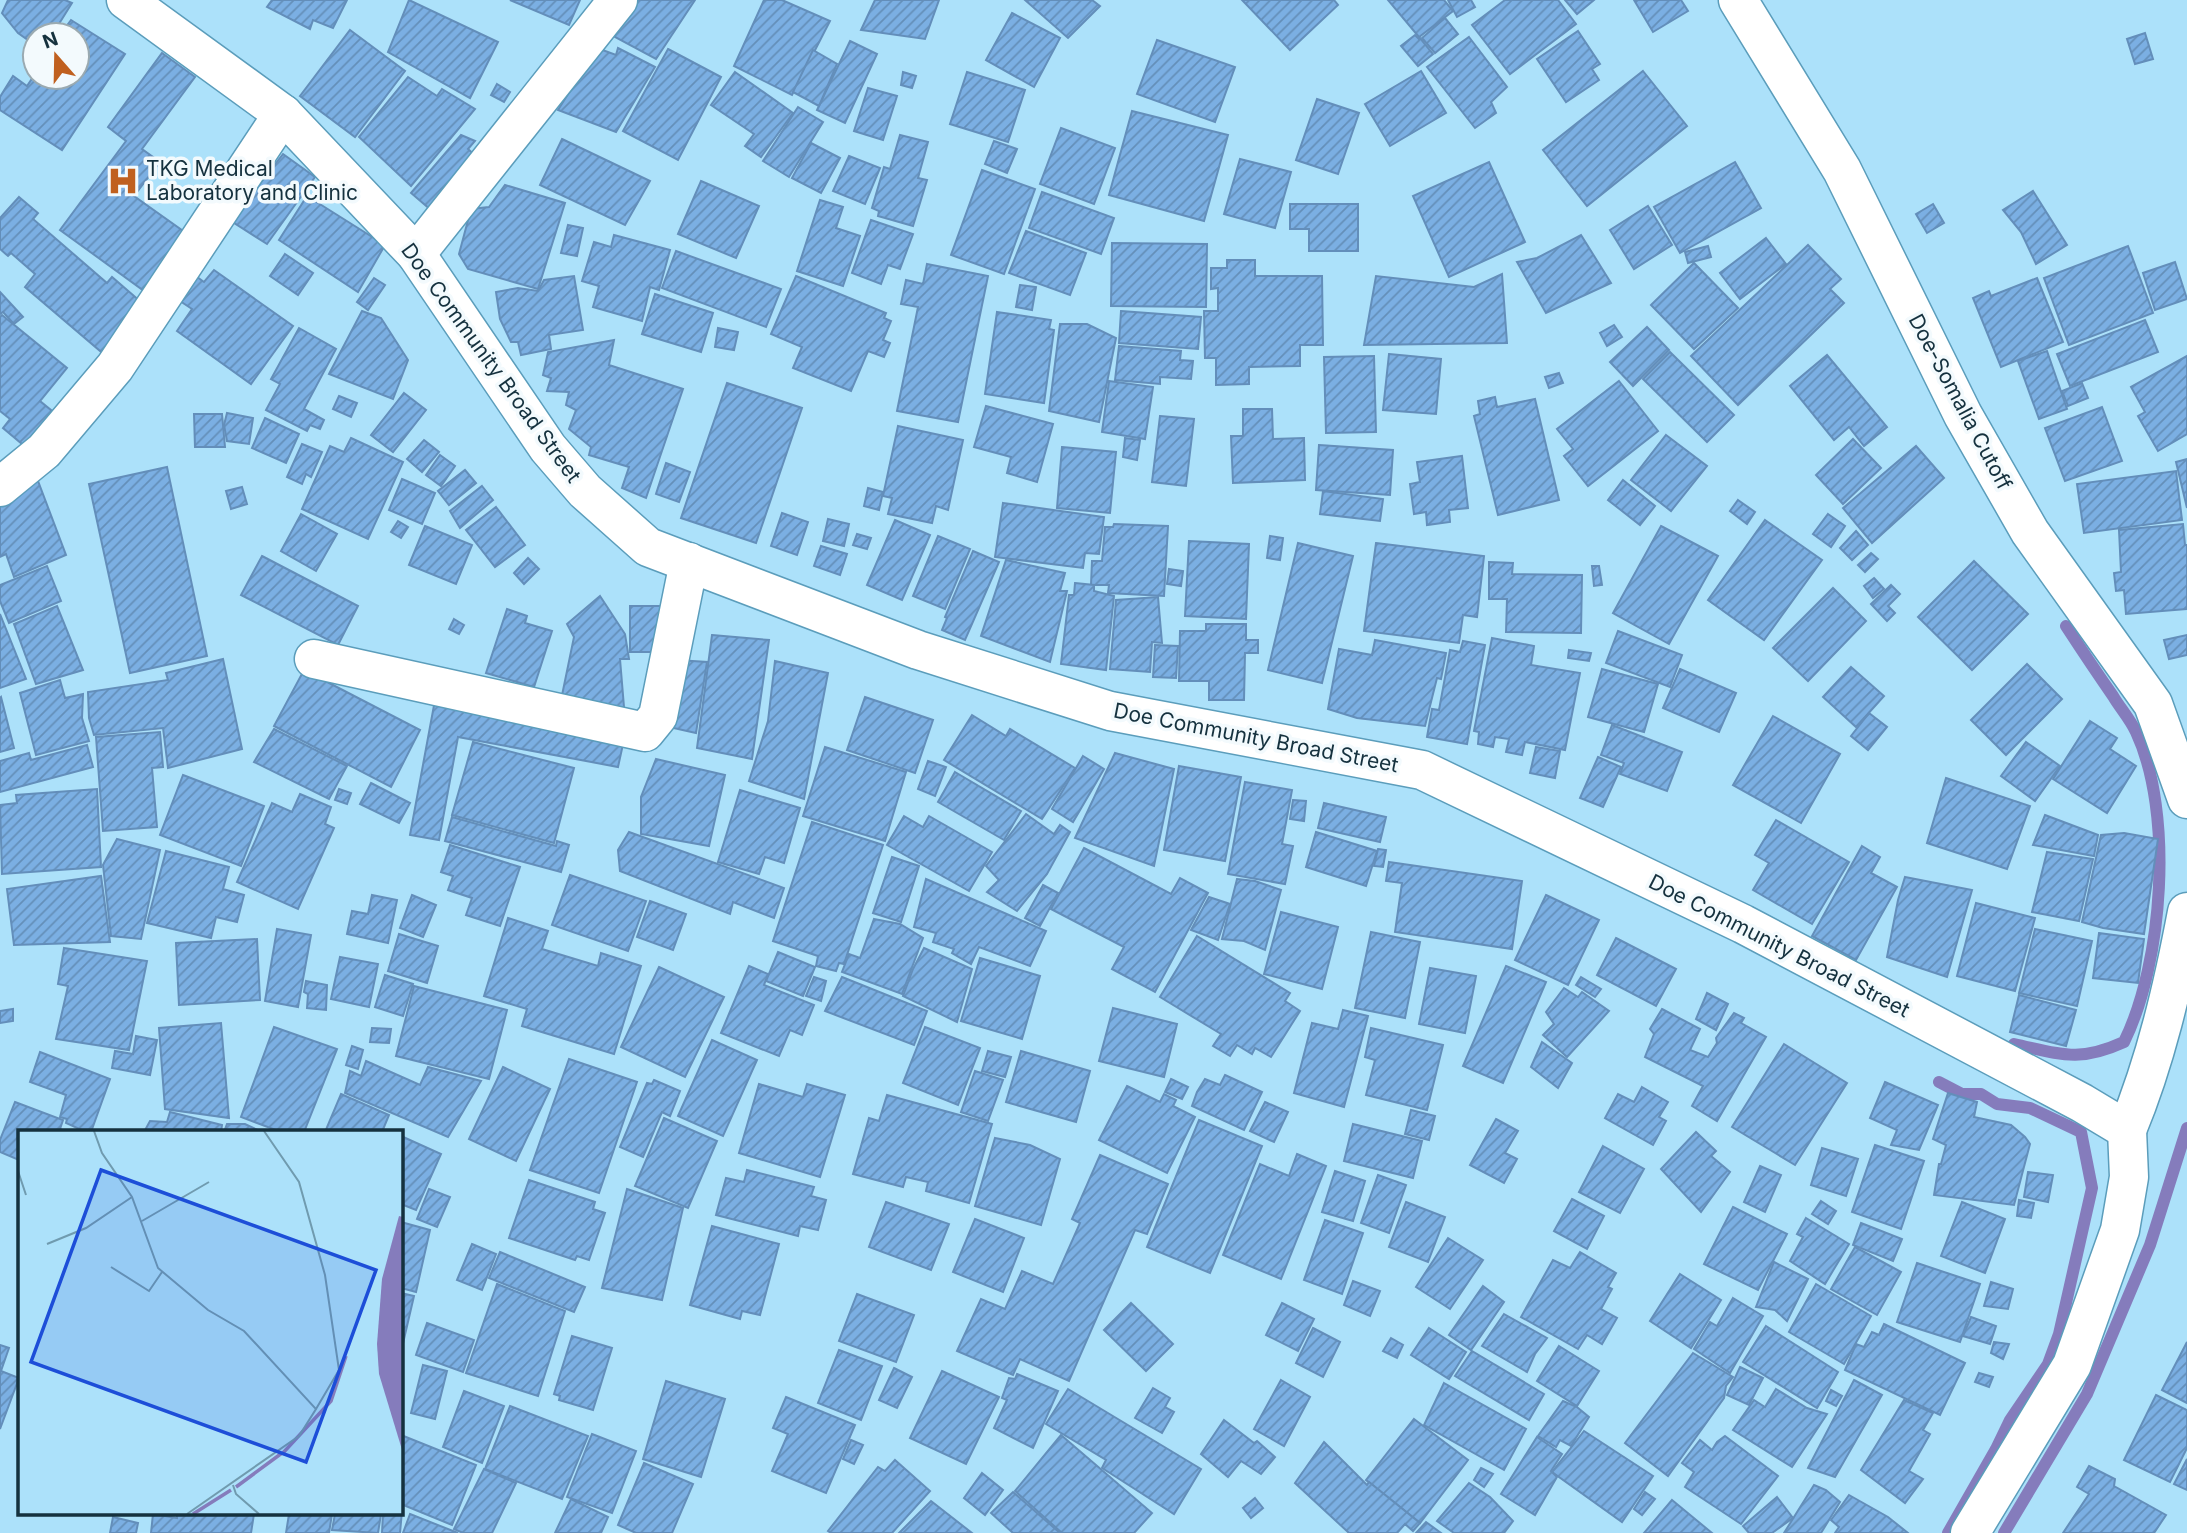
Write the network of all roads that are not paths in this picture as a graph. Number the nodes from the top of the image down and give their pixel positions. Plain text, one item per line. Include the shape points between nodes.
1 (126, 0) edge
2 (618, 0) edge
3 (1738, 0) edge
4 (283, 114) junction
5 (416, 254) junction
6 (0, 487) edge
7 (689, 562) junction
8 (313, 659) dead end
9 (2187, 799) edge
10 (2187, 912) edge
11 (2127, 1130) junction
12 (1970, 1533) edge

1 - 4 street, Doe Community Broad Street
2 - 5 street
3 - 9 street, Doe-Somalia Cutoff via 1842,170 1962,415 2023,520 2153,704
4 - 5 street, Doe Community Broad Street
4 - 6 street via 115,367 44,451
5 - 7 street, Doe Community Broad Street via 548,448 585,491 648,547
7 - 8 street via 658,716 645,732
7 - 11 street, Doe Community Broad Street via 918,650 1110,710 1422,770 1743,924
10 - 11 street via 2162,1026
11 - 12 street via 2129,1177 2120,1230 2072,1365

